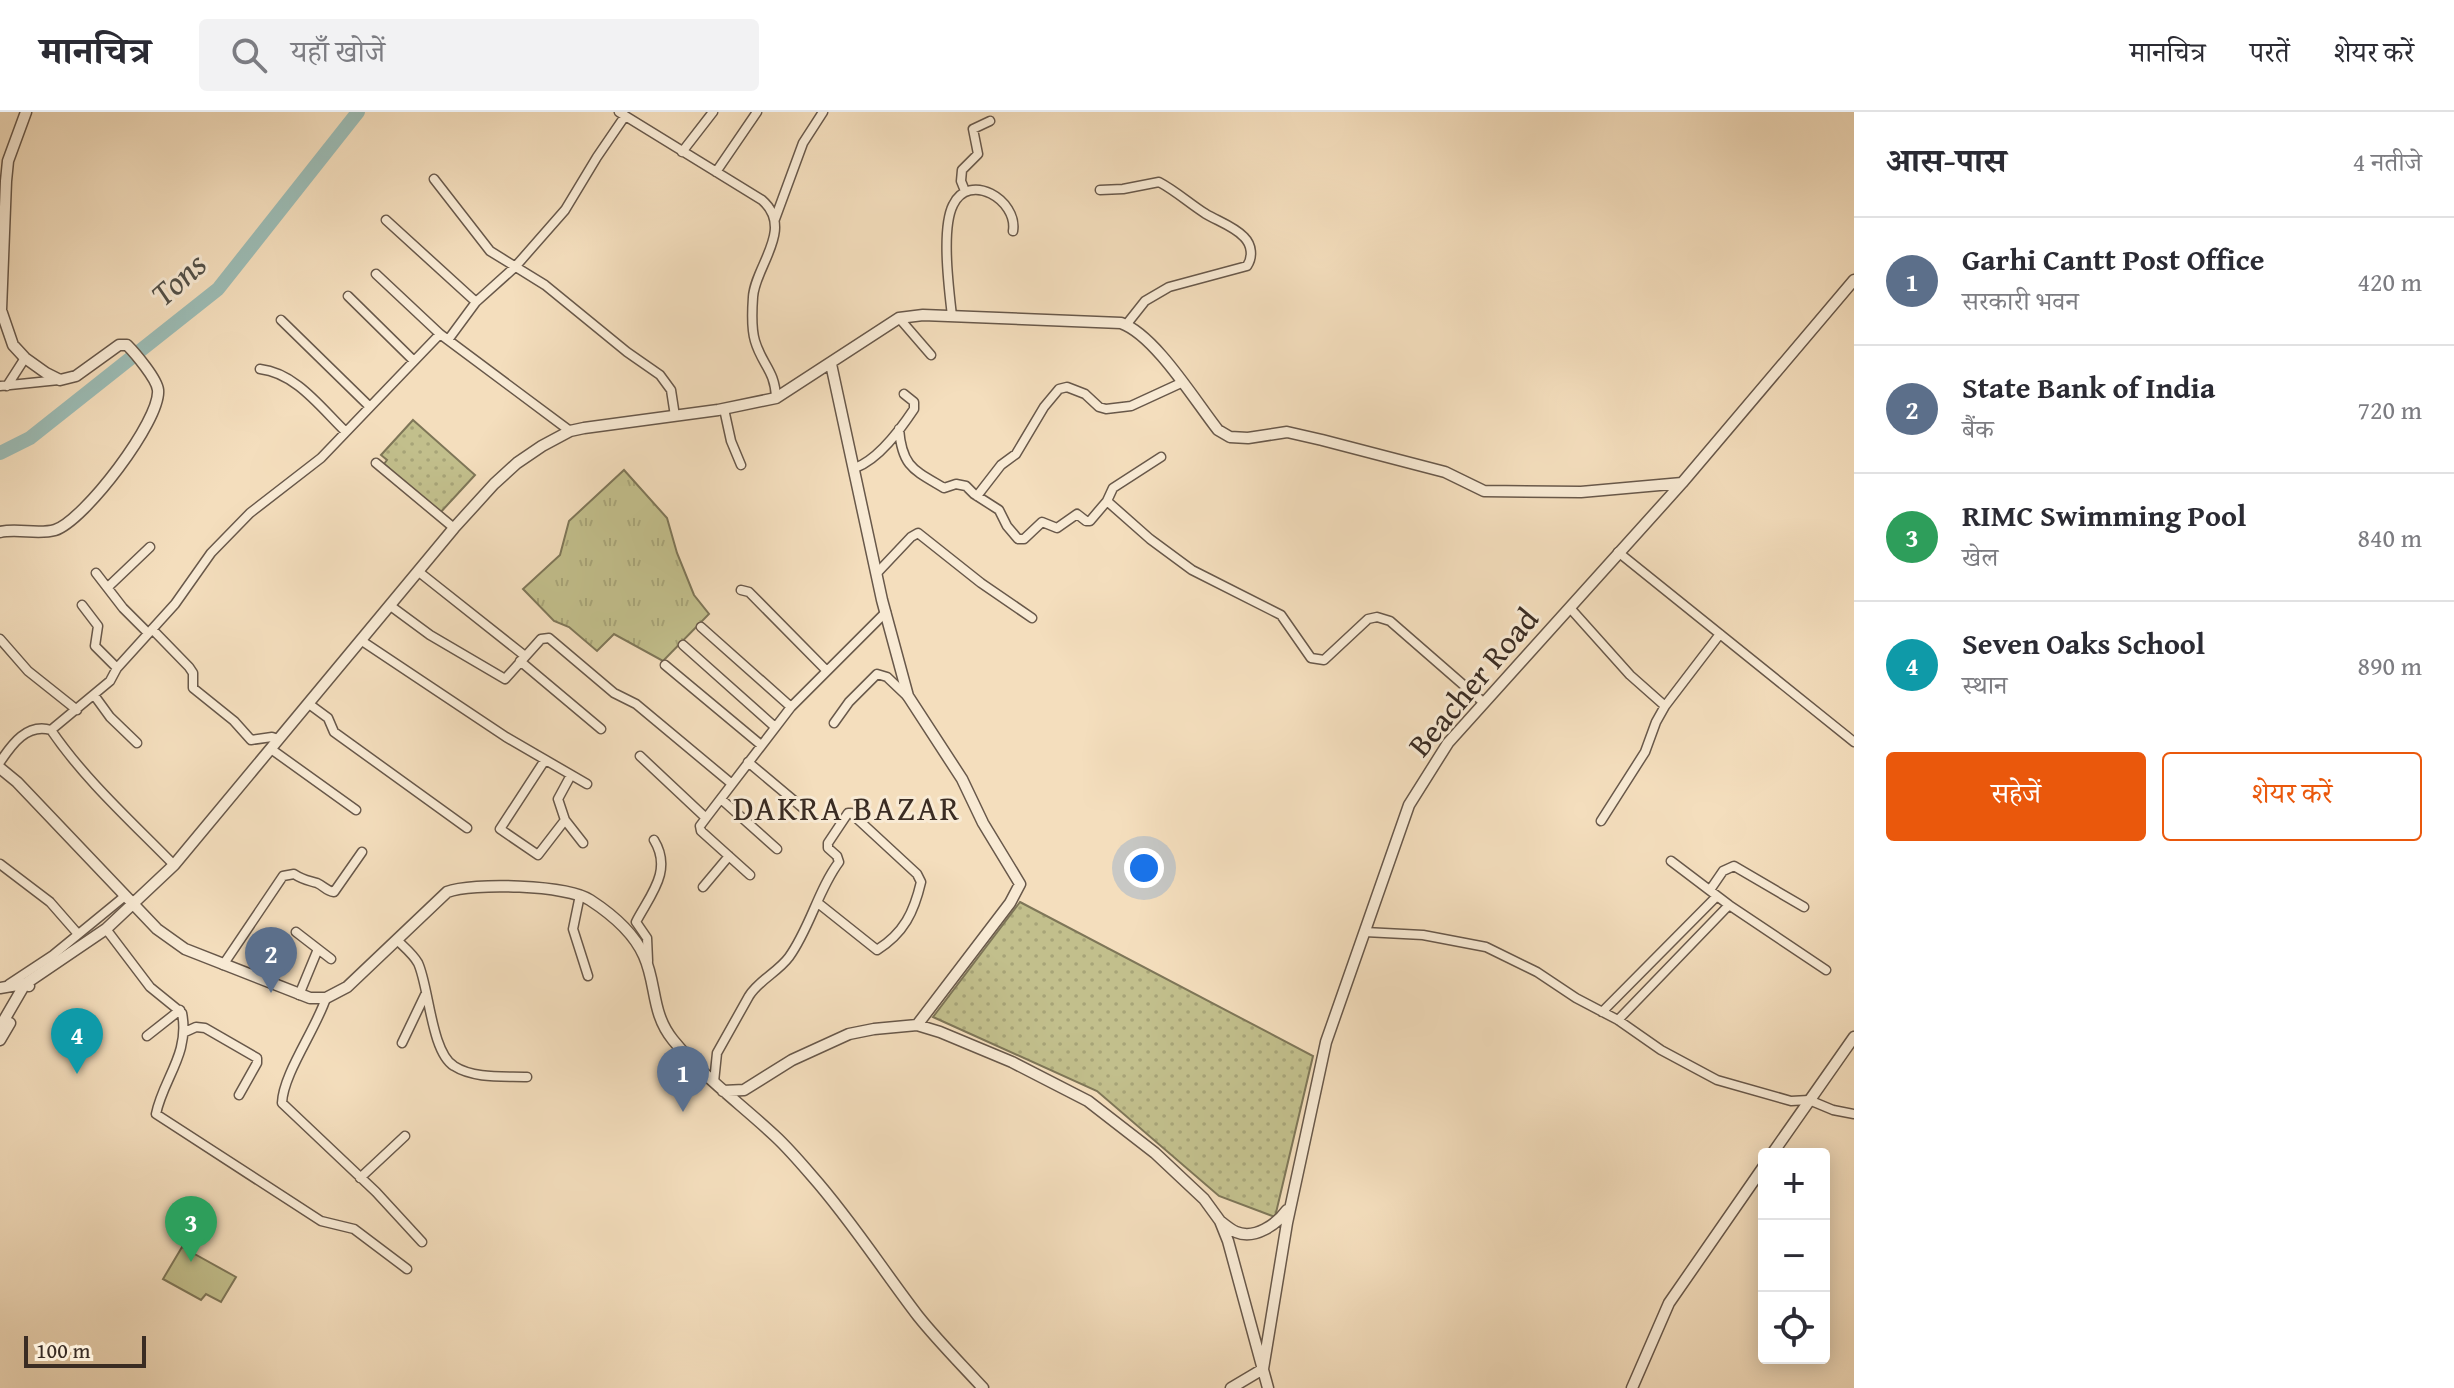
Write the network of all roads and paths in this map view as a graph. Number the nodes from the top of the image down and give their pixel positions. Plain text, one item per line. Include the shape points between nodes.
1 (26, 112) edge
2 (713, 112) edge
3 (757, 112) edge
4 (823, 112) edge
5 (622, 114) edge
6 (990, 121) dead end
7 (682, 152) junction
8 (716, 172) junction
9 (434, 179) dead end
10 (1100, 190) dead end
11 (965, 191) junction
12 (775, 219) junction
13 (386, 220) dead end
14 (1013, 231) dead end
15 (515, 267) junction
16 (376, 274) dead end
17 (1854, 280) edge
18 (348, 296) dead end
19 (476, 302) junction
20 (952, 316) junction
21 (899, 318) junction
22 (281, 320) dead end
23 (1126, 325) junction
24 (444, 337) junction
25 (931, 355) dead end
26 (25, 358) junction
27 (414, 361) junction
28 (831, 364) junction
29 (260, 369) dead end
30 (60, 380) junction
31 (1181, 383) junction
32 (3, 386) edge
33 (904, 394) dead end
34 (776, 398) junction
35 (369, 406) junction
36 (724, 409) junction
37 (675, 416) junction
38 (899, 429) junction
39 (570, 431) junction
40 (346, 432) junction
41 (1161, 457) dead end
42 (376, 463) dead end
43 (741, 465) dead end
44 (855, 468) junction
45 (1682, 483) junction
46 (977, 496) junction
47 (1107, 501) junction
48 (454, 528) junction
49 (0, 532) edge
50 (150, 547) dead end
51 (1618, 552) junction
52 (419, 572) junction
53 (96, 573) dead end
54 (877, 573) junction
55 (108, 587) junction
56 (741, 590) dead end
57 (82, 605) dead end
58 (392, 607) junction
59 (1570, 608) junction
60 (886, 612) junction
61 (1032, 618) dead end
62 (701, 627) dead end
63 (150, 631) junction
64 (1720, 634) junction
65 (0, 639) edge
66 (362, 641) junction
67 (683, 645) dead end
68 (523, 658) junction
69 (665, 665) dead end
70 (117, 668) junction
71 (827, 671) junction
72 (94, 695) junction
73 (908, 696) junction
74 (1483, 702) junction
75 (309, 704) junction
76 (1665, 706) junction
77 (791, 707) junction
78 (77, 710) junction
79 (834, 723) dead end
80 (775, 727) junction
81 (601, 729) dead end
82 (51, 730) junction
83 (1854, 742) edge
84 (137, 743) dead end
85 (275, 744) junction
86 (761, 745) junction
87 (640, 756) dead end
88 (545, 760) junction
89 (748, 762) junction
90 (0, 765) edge
91 (571, 775) junction
92 (587, 784) dead end
93 (732, 784) junction
94 (721, 799) junction
95 (356, 810) dead end
96 (810, 814) dead end
97 (706, 818) junction
98 (565, 820) junction
99 (1601, 821) dead end
100 (467, 828) dead end
101 (654, 840) dead end
102 (583, 843) dead end
103 (777, 849) dead end
104 (362, 852) dead end
105 (729, 856) junction
106 (1671, 861) dead end
107 (0, 864) edge
108 (174, 865) junction
109 (750, 875) dead end
110 (703, 887) dead end
111 (1714, 893) junction
112 (580, 895) junction
113 (125, 896) junction
114 (818, 903) junction
115 (134, 905) junction
116 (1729, 905) junction
117 (1804, 907) dead end
118 (106, 929) junction
119 (296, 932) dead end
120 (1365, 932) junction
121 (78, 934) junction
122 (397, 940) junction
123 (318, 949) junction
124 (331, 959) dead end
125 (223, 965) junction
126 (647, 966) junction
127 (1826, 970) dead end
128 (588, 976) dead end
129 (30, 983) junction
130 (4, 986) edge
131 (299, 995) junction
132 (425, 995) junction
133 (326, 998) junction
134 (180, 1010) junction
135 (1602, 1012) junction
136 (1618, 1020) junction
137 (917, 1025) junction
138 (0, 1027) edge
139 (185, 1032) junction
140 (147, 1036) dead end
141 (1854, 1037) edge
142 (0, 1040) edge
143 (402, 1043) dead end
144 (527, 1077) dead end
145 (714, 1082) junction
146 (723, 1091) junction
147 (239, 1095) dead end
148 (1809, 1100) junction
149 (1854, 1114) edge
150 (405, 1136) dead end
151 (1776, 1148) edge
152 (1758, 1175) edge
153 (360, 1178) junction
154 (1291, 1205) junction
155 (1220, 1221) junction
156 (422, 1242) dead end
157 (407, 1269) dead end
158 (1263, 1369) junction
159 (983, 1388) edge
160 (1231, 1388) edge
161 (1268, 1388) edge
162 (1632, 1388) edge

1 - 26 street via 8,161 1,310 8,335
2 - 7 street
3 - 8 street
4 - 12 street via 803,143
5 - 7 street
5 - 15 street via 565,210
6 - 11 street via 973,129 978,154 962,170
7 - 8 street
8 - 12 street via 762,200
9 - 15 street via 490,251
10 - 23 street via 1159,182 1238,232 1250,247 1247,266 1169,287 1145,301
11 - 14 street via 996,195 1010,210
11 - 20 street via 950,214 946,265
12 - 34 street via 772,247 753,295 753,323 755,342 774,375
13 - 19 street
15 - 19 street
15 - 37 street via 660,375 671,390
16 - 24 street
17 - 45 street, Beacher Road
18 - 27 street
19 - 24 street
20 - 21 street
20 - 23 street
21 - 25 street
21 - 28 street
22 - 35 street
23 - 31 street via 1151,344
24 - 27 street
24 - 39 street
26 - 30 street
26 - 32 street
27 - 35 street
28 - 34 street
28 - 44 street
29 - 40 street via 284,376
30 - 32 street
30 - 49 street via 76,376 124,344 157,384 158,398 118,470 73,521 53,531
31 - 45 street via 1218,430 1230,437 1287,432 1445,472 1484,491 1581,492
31 - 46 street via 1131,406 1106,409 1085,394 1062,387 1016,454
33 - 38 street via 915,407
34 - 36 street
35 - 40 street
36 - 37 street
36 - 43 street
37 - 39 street
38 - 44 street
38 - 46 street via 902,452 913,471 944,488 961,484
39 - 48 street via 517,463
40 - 63 street via 309,469 250,513
41 - 47 street via 1113,488
42 - 48 street
44 - 54 street
45 - 51 street, Beacher Road
46 - 47 street via 999,510 1020,539 1042,522 1059,528 1077,514 1090,521
47 - 74 street via 1192,570 1281,615 1311,658 1324,660 1368,619 1377,617 1390,621
48 - 52 street
50 - 55 street
51 - 59 street, Beacher Road
51 - 64 street
52 - 58 street
52 - 68 street
53 - 55 street
54 - 60 street
54 - 61 street via 918,533
55 - 63 street via 132,618
56 - 71 street via 749,592
57 - 70 street via 98,626 95,646
58 - 66 street
58 - 68 street via 500,678 509,676
59 - 74 street, Beacher Road
59 - 76 street
60 - 71 street
60 - 73 street
62 - 77 street
63 - 70 street
63 - 85 street via 189,667 193,688 202,697 251,740 272,737
64 - 76 street
64 - 83 street
65 - 78 street via 28,671
66 - 75 street
66 - 88 street
67 - 80 street
68 - 81 street
68 - 93 street via 541,639 552,640
69 - 86 street
70 - 72 street
71 - 77 street
72 - 78 street
72 - 84 street
73 - 79 street via 877,674
73 - 137 street via 1020,884
74 - 120 street, Beacher Road via 1448,743 1409,805
75 - 85 street
75 - 100 street via 328,718 334,732
76 - 99 street via 1645,752
77 - 80 street
78 - 82 street
80 - 86 street
82 - 90 street via 27,732
82 - 108 street
85 - 95 street
85 - 108 street
86 - 89 street
87 - 97 street
88 - 91 street
88 - 98 street via 500,829 538,855
89 - 93 street
89 - 96 street
90 - 113 street
91 - 92 street
91 - 98 street via 558,799
93 - 94 street
94 - 97 street
94 - 103 street
97 - 105 street via 701,831
98 - 102 street
101 - 126 street via 662,858 661,874 636,922 647,938
104 - 125 street via 334,892 294,874 283,876
105 - 109 street
105 - 110 street
106 - 111 street
107 - 121 street via 50,902
108 - 115 street
111 - 116 street
111 - 117 street via 1723,871 1734,866
111 - 135 street
112 - 122 street via 509,886 455,888
112 - 126 street via 630,933
112 - 128 street via 573,929
113 - 115 street
113 - 121 street
114 - 114 street via 839,862 828,843 849,812 921,882 908,922 877,950
114 - 145 street via 790,955 753,989 717,1053
115 - 118 street
115 - 125 street via 185,949
116 - 127 street
116 - 136 street
118 - 129 street
118 - 134 street via 150,987
119 - 123 street
120 - 135 street via 1423,935 1486,947
120 - 154 street, Beacher Road via 1326,1042
121 - 130 street
122 - 132 street via 417,962
122 - 133 street via 347,987
123 - 124 street
123 - 131 street
125 - 131 street
126 - 145 street via 658,1017
129 - 130 street
129 - 138 street
129 - 142 street
131 - 133 street
132 - 143 street
132 - 144 street via 439,1042 453,1066
133 - 153 street via 282,1101
134 - 139 street
134 - 140 street
135 - 136 street
136 - 148 street via 1717,1080 1791,1101
137 - 146 street via 849,1034 744,1090
137 - 155 street via 1012,1062 1088,1101 1155,1153
139 - 147 street via 205,1028 257,1058
139 - 157 street via 156,1114 325,1223 364,1235
141 - 148 street
145 - 146 street
146 - 159 street via 814,1178 919,1317
148 - 149 street
148 - 151 street
150 - 153 street
152 - 162 street via 1669,1303
153 - 156 street
154 - 155 street via 1278,1221 1248,1234
154 - 158 street, Beacher Road
155 - 158 street
158 - 160 street
158 - 161 street

